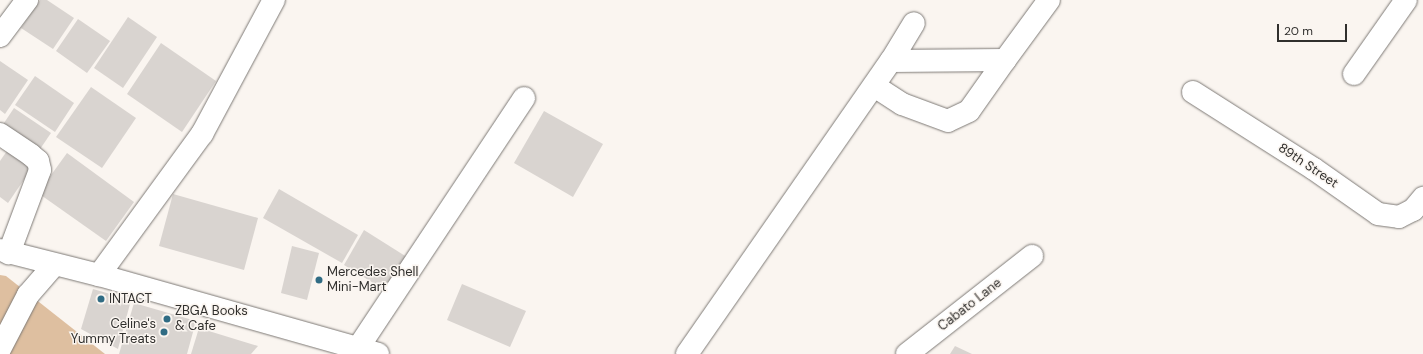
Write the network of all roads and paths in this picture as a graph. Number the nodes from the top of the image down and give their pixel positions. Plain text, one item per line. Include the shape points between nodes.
1 (27, 0) edge
2 (274, 0) edge
3 (1049, 0) edge
4 (1406, 0) edge
5 (914, 23) dead end
6 (0, 36) edge
7 (1005, 60) junction
8 (891, 61) junction
9 (1354, 74) dead end
10 (874, 86) junction
11 (1193, 92) dead end
12 (524, 98) dead end
13 (0, 134) edge
14 (1423, 198) edge
15 (5, 252) edge
16 (1032, 256) dead end
17 (54, 265) junction
18 (99, 275) junction
19 (0, 349) edge
20 (368, 351) edge
21 (3, 354) edge
22 (687, 354) edge
23 (907, 354) edge

1 - 6 street
2 - 18 street via 202,134
3 - 7 street
4 - 9 street
5 - 8 street
7 - 8 street
7 - 10 street via 969,110 948,120 902,104
8 - 10 street
10 - 22 street
11 - 14 street, 89th Street via 1314,169 1378,214 1399,217 1414,210
12 - 20 street
13 - 15 street via 38,161 40,170
15 - 17 street
16 - 23 street, Cabato Lane
17 - 18 street
17 - 19 street via 28,295
18 - 20 street
19 - 21 street

